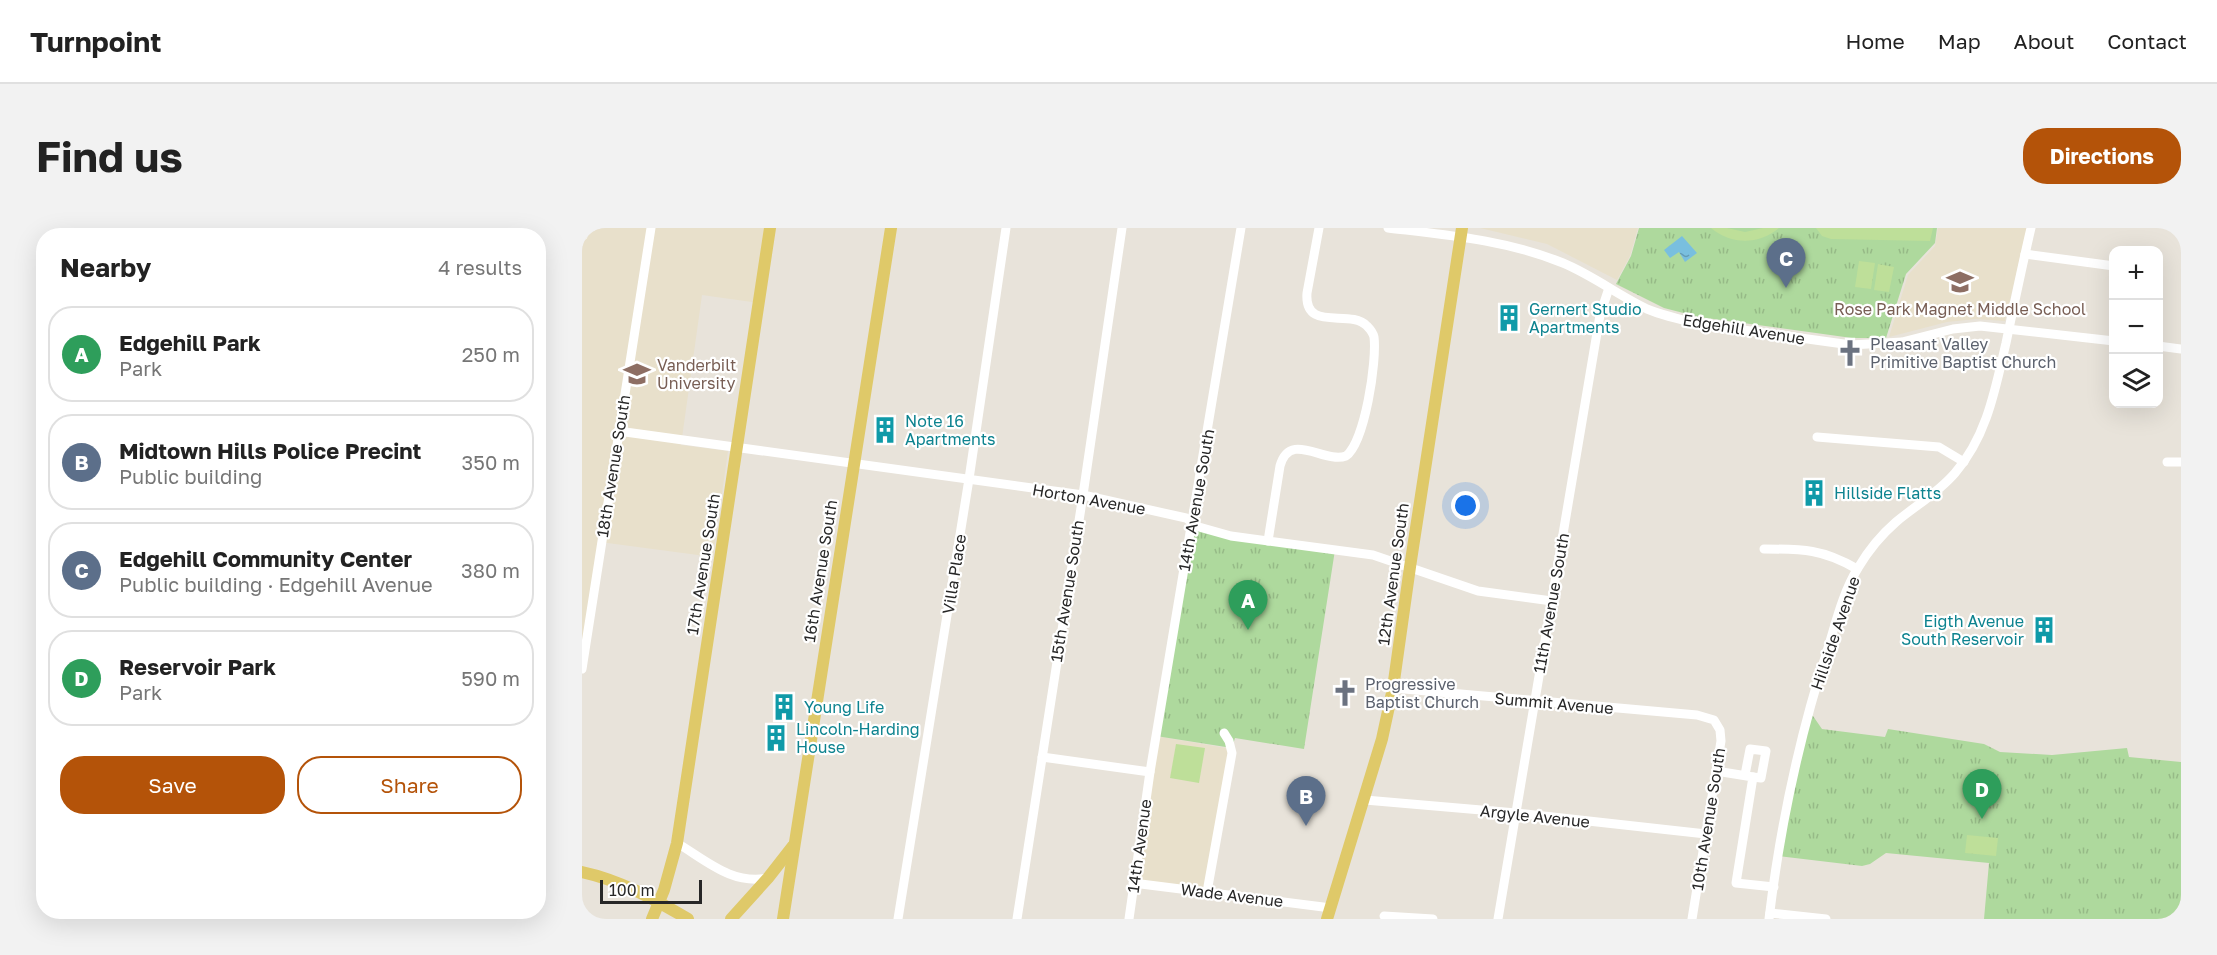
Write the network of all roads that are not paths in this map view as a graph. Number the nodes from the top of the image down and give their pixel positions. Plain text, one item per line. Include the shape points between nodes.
1 (651, 228) edge
2 (770, 228) edge
3 (891, 228) edge
4 (1006, 228) edge
5 (1122, 228) edge
6 (1241, 228) edge
7 (1319, 228) edge
8 (1388, 228) edge
9 (2031, 228) edge
10 (1461, 233) edge
11 (2025, 254) junction
12 (2109, 265) edge
13 (1610, 288) junction
14 (2010, 328) junction
15 (2109, 340) edge
16 (2163, 347) edge
17 (2181, 349) edge
18 (618, 431) junction
19 (1817, 437) dead end
20 (738, 448) junction
21 (1964, 462) junction
22 (2167, 462) dead end
23 (2181, 462) edge
24 (855, 464) junction
25 (969, 479) junction
26 (1083, 495) junction
27 (1192, 522) junction
28 (1268, 541) junction
29 (1764, 549) dead end
30 (1410, 567) junction
31 (1857, 568) junction
32 (1552, 601) junction
33 (583, 653) edge
34 (582, 669) edge
35 (1393, 688) junction
36 (1534, 701) junction
37 (1714, 720) joint
38 (1224, 733) dead end
39 (1042, 757) junction
40 (1716, 771) junction
41 (1150, 772) junction
42 (1365, 800) junction
43 (1516, 813) junction
44 (1706, 834) junction
45 (677, 843) junction
46 (794, 845) junction
47 (582, 872) edge
48 (768, 878) junction
49 (1133, 883) junction
50 (1774, 887) junction
51 (1207, 892) junction
52 (660, 902) junction
53 (1329, 914) edge
54 (1384, 915) dead end
55 (1769, 916) edge
56 (652, 919) edge
57 (688, 919) edge
58 (731, 919) edge
59 (783, 919) edge
60 (898, 919) edge
61 (1017, 919) edge
62 (1129, 919) edge
63 (1433, 919) edge
64 (1498, 919) edge
65 (1692, 919) edge
66 (1826, 919) edge

1 - 18 street, 18th Avenue South
2 - 20 main road, 17th Avenue South
3 - 24 main road, 16th Avenue South
4 - 25 street, Villa Place
5 - 26 street, 15th Avenue South
6 - 27 street, 14th Avenue South
7 - 28 street via 1307,300 1319,316 1358,320 1372,332 1367,407 1357,442 1346,456 1335,458 1302,448 1284,457
8 - 10 street, Edgehill Avenue
9 - 11 street, Hillside Avenue
10 - 13 street, Edgehill Avenue via 1543,255
10 - 30 main road, 12th Avenue South
11 - 12 street
11 - 14 street, Hillside Avenue
13 - 14 street, Edgehill Avenue via 1675,319 1851,345 1902,342 1968,327
13 - 32 street, 11th Avenue South via 1600,315
14 - 15 street, Edgehill Avenue
14 - 21 street, Hillside Avenue via 1990,410
16 - 17 street
18 - 20 street, Horton Avenue
18 - 33 street, 18th Avenue South
19 - 21 street via 1939,447
20 - 24 street, Horton Avenue
20 - 45 main road, 17th Avenue South
21 - 31 street, Hillside Avenue via 1936,492 1888,529
22 - 23 street
24 - 25 street, Horton Avenue
24 - 46 main road, 16th Avenue South
25 - 26 street, Horton Avenue
25 - 60 street, Villa Place
26 - 27 street, Horton Avenue
26 - 39 street, 15th Avenue South
27 - 28 street, Horton Avenue via 1231,536
27 - 41 street, 14th Avenue South
28 - 30 street, Horton Avenue via 1372,555
29 - 31 street via 1811,550
30 - 32 street, Horton Avenue via 1478,591
30 - 35 main road, 12th Avenue South
31 - 50 street, Hillside Avenue via 1840,609 1803,729
32 - 36 street, 11th Avenue South
33 - 34 street, 18th Avenue South
35 - 36 street, Summit Avenue
35 - 42 main road, 12th Avenue South
36 - 37 street, Summit Avenue via 1697,715
36 - 43 street, 11th Avenue South
37 - 40 street, 10th Avenue South via 1721,741
38 - 51 street via 1232,753
39 - 41 street
39 - 61 street, 15th Avenue South
40 - 44 street, 10th Avenue South
40 - 50 street via 1749,776 1736,884
41 - 49 street, 14th Avenue
42 - 43 street, Argyle Avenue
42 - 53 main road, 12th Avenue South
43 - 44 street, Argyle Avenue
43 - 64 street, 11th Avenue South
44 - 65 street, 10th Avenue South
45 - 48 street via 736,878
45 - 52 main road, 17th Avenue South
46 - 48 main road
46 - 59 main road, 16th Avenue South
47 - 52 main road via 610,879
48 - 58 main road
49 - 51 street, Wade Avenue
49 - 62 street, 14th Avenue
50 - 55 street, Hillside Avenue
51 - 53 street, Wade Avenue
52 - 56 main road, 17th Avenue South
52 - 57 main road
54 - 63 street
55 - 66 street

